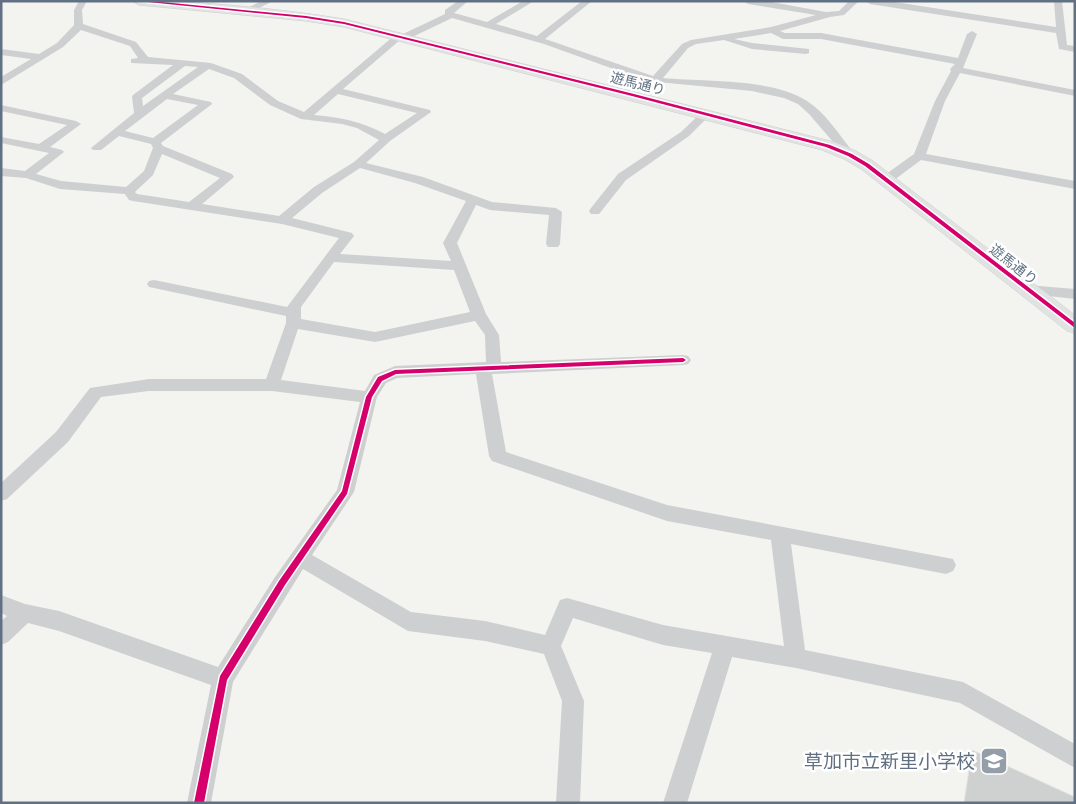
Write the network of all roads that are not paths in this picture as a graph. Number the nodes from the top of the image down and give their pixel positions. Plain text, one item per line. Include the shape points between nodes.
1 (84, 1) edge
2 (139, 1) edge
3 (269, 1) edge
4 (464, 1) edge
5 (530, 1) edge
6 (588, 1) edge
7 (855, 1) edge
8 (870, 1) edge
9 (1048, 1) edge
10 (752, 2) edge
11 (1059, 2) edge
12 (246, 11) junction
13 (829, 14) junction
14 (451, 15) junction
15 (488, 25) junction
16 (79, 26) junction
17 (772, 30) junction
18 (1060, 31) junction
19 (972, 34) dead end
20 (401, 37) junction
21 (725, 38) junction
22 (538, 40) junction
23 (1075, 49) edge
24 (806, 51) dead end
25 (1, 52) edge
26 (41, 57) junction
27 (145, 60) junction
28 (134, 61) dead end
29 (184, 62) junction
30 (208, 65) junction
31 (958, 65) junction
32 (656, 80) junction
33 (1, 82) edge
34 (337, 91) junction
35 (1075, 93) edge
36 (166, 96) junction
37 (1, 108) edge
38 (140, 114) junction
39 (706, 114) junction
40 (305, 117) junction
41 (117, 132) junction
42 (386, 139) junction
43 (1, 140) edge
44 (157, 145) junction
45 (41, 148) junction
46 (97, 148) dead end
47 (850, 155) junction
48 (919, 156) junction
49 (358, 164) junction
50 (1, 172) edge
51 (27, 175) junction
52 (886, 180) junction
53 (1075, 185) edge
54 (129, 190) junction
55 (472, 201) junction
56 (192, 206) junction
57 (595, 211) dead end
58 (282, 220) junction
59 (553, 244) dead end
60 (330, 258) junction
61 (459, 266) junction
62 (154, 284) dead end
63 (1027, 290) junction
64 (1075, 294) edge
65 (479, 315) junction
66 (294, 318) junction
67 (1075, 326) edge
68 (683, 360) dead end
69 (489, 367) junction
70 (272, 384) junction
71 (369, 397) junction
72 (1, 494) edge
73 (780, 534) junction
74 (301, 558) junction
75 (946, 565) dead end
76 (1, 604) edge
77 (25, 613) junction
78 (1, 635) edge
79 (725, 645) junction
80 (551, 646) junction
81 (796, 658) junction
82 (223, 679) junction
83 (1075, 757) edge
84 (199, 803) edge
85 (568, 803) edge
86 (675, 803) edge

1 - 16 street via 78,10
2 - 12 street, 遊馬通り
3 - 12 street
4 - 14 street via 448,12
5 - 15 street
6 - 22 street
7 - 13 street via 841,13
8 - 18 street
9 - 11 street
10 - 13 street
11 - 18 street
12 - 20 street, 遊馬通り via 324,20
13 - 17 street
14 - 15 street
14 - 20 street
15 - 22 street
16 - 26 street via 60,45
16 - 27 street via 133,44
17 - 21 street
17 - 31 street via 783,36 821,36
18 - 23 street via 1062,47
19 - 31 street
20 - 34 street
20 - 39 street, 遊馬通り
21 - 24 street via 752,46
21 - 32 street via 685,46
22 - 32 street
25 - 26 street
26 - 33 street
27 - 28 street
27 - 29 street
29 - 30 street
29 - 38 street via 137,97
30 - 36 street
30 - 40 street via 238,76 274,103
31 - 35 street
31 - 48 street
32 - 47 street via 788,95 804,103
34 - 40 street
34 - 42 street via 426,112
36 - 38 street
36 - 44 street via 207,104
37 - 45 street via 76,124
38 - 41 street
39 - 47 street, 遊馬通り via 828,146
39 - 57 street via 685,134 622,177
40 - 42 street via 361,126
41 - 44 street
41 - 46 street
42 - 49 street
43 - 45 street
44 - 54 street via 149,172
44 - 56 street via 228,177
45 - 51 street via 58,152
47 - 52 street, 遊馬通り
48 - 52 street
48 - 53 street
49 - 55 street via 419,180
49 - 58 street via 318,190
50 - 51 street
51 - 54 street via 60,185
52 - 63 street, 遊馬通り
54 - 56 street via 133,197
55 - 59 street via 490,206 556,212
55 - 61 street via 450,243
56 - 58 street
58 - 60 street via 346,236
60 - 61 street
60 - 66 street via 294,306
61 - 65 street
62 - 66 street
63 - 64 street
63 - 67 street, 遊馬通り
65 - 66 street via 375,337
65 - 69 street via 492,335
66 - 70 street
68 - 69 street
69 - 71 street via 395,372 380,379
69 - 73 street via 498,456 667,513
70 - 71 street
70 - 72 street via 149,385 96,392 62,437
71 - 74 street via 345,492
73 - 75 street
73 - 81 street
74 - 80 street via 408,621 485,631
74 - 82 street
76 - 77 street
77 - 78 street
77 - 82 street via 60,621
79 - 80 street via 663,635 566,607
79 - 81 street
79 - 86 street
80 - 85 street via 573,702
81 - 83 street via 963,693
82 - 84 street

